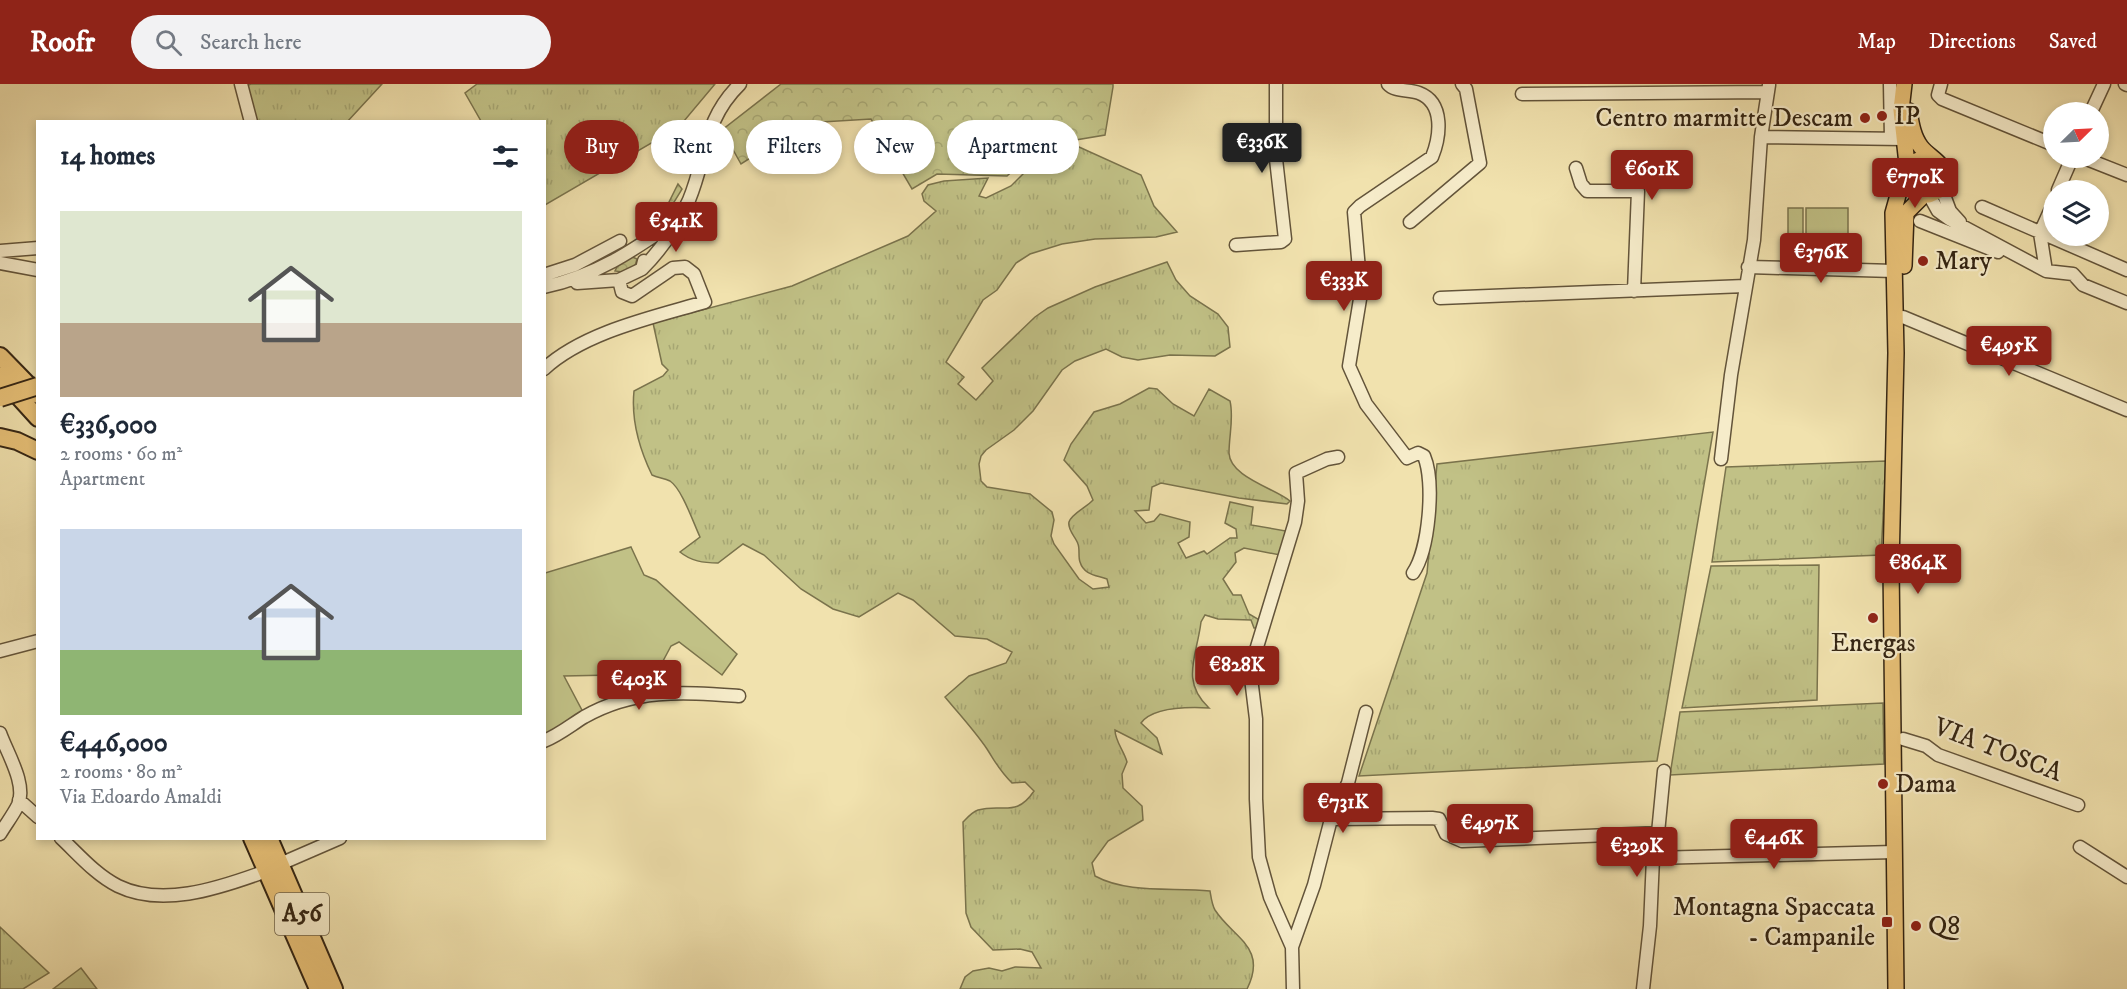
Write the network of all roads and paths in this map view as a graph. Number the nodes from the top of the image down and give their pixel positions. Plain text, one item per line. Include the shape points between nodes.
1 (241, 84) edge
2 (740, 84) edge
3 (1276, 84) edge
4 (1388, 84) edge
5 (1462, 84) edge
6 (1890, 84) edge
7 (1941, 84) edge
8 (2103, 84) edge
9 (1768, 88) edge
10 (1904, 88) edge
11 (1522, 94) dead end
12 (2095, 102) edge
13 (250, 120) edge
14 (1761, 138) junction
15 (1898, 139) junction
16 (2043, 140) edge
17 (1932, 159) junction
18 (1576, 168) dead end
19 (2109, 168) edge
20 (1908, 173) junction
21 (2127, 175) edge
22 (1931, 192) junction
23 (1982, 207) dead end
24 (680, 218) junction
25 (1920, 221) dead end
26 (1410, 222) dead end
27 (2043, 226) edge
28 (2040, 233) junction
29 (1236, 245) dead end
30 (36, 248) edge
31 (0, 250) edge
32 (627, 254) junction
33 (0, 263) edge
34 (1748, 267) junction
35 (642, 269) junction
36 (36, 270) edge
37 (2127, 270) edge
38 (1894, 271) junction
39 (2046, 271) junction
40 (546, 274) edge
41 (620, 279) junction
42 (564, 283) junction
43 (1745, 286) junction
44 (546, 288) edge
45 (1634, 291) junction
46 (1440, 298) dead end
47 (2127, 303) edge
48 (1904, 317) junction
49 (2, 365) edge
50 (546, 367) edge
51 (36, 386) edge
52 (36, 388) edge
53 (36, 393) edge
54 (36, 396) edge
55 (0, 398) edge
56 (0, 406) edge
57 (2127, 410) edge
58 (36, 415) edge
59 (0, 437) edge
60 (36, 450) edge
61 (1338, 457) dead end
62 (1721, 459) dead end
63 (1413, 573) dead end
64 (36, 642) edge
65 (0, 651) edge
66 (739, 696) dead end
67 (1366, 712) dead end
68 (1, 736) edge
69 (1903, 739) junction
70 (546, 740) edge
71 (1664, 771) dead end
72 (19, 800) junction
73 (2078, 805) dead end
74 (36, 815) edge
75 (1331, 819) junction
76 (1658, 833) junction
77 (0, 834) edge
78 (63, 840) edge
79 (253, 840) edge
80 (270, 840) edge
81 (335, 840) edge
82 (2080, 847) dead end
83 (1894, 852) junction
84 (1653, 858) junction
85 (287, 861) dead end
86 (258, 874) dead end
87 (2127, 877) edge
88 (1292, 947) junction
89 (318, 989) edge
90 (334, 989) edge
91 (1293, 989) edge
92 (1643, 989) edge
93 (1896, 989) edge
94 (1905, 989) edge

1 - 13 street
2 - 24 street via 713,118
3 - 29 street via 1275,159 1285,239
4 - 63 street via 1422,94 1430,101 1440,129 1432,157 1354,212 1361,293 1349,366 1357,388 1381,426 1407,458 1419,453 1424,456 1430,471 1430,500 1421,555
5 - 26 street via 1479,163
6 - 15 street
7 - 16 street via 1938,95 1942,99
8 - 12 street
9 - 11 street
9 - 14 street
10 - 15 main road
10 - 17 main road via 1912,127 1920,146
14 - 15 street
14 - 34 street via 1754,240
15 - 20 main road
17 - 20 main road via 1920,159
17 - 22 main road via 1944,171
18 - 45 street via 1587,191 1638,191
19 - 21 street
20 - 22 main road via 1913,189
20 - 38 main road via 1893,213
22 - 39 street via 1941,214
22 - 48 main road via 1912,203 1905,218
23 - 28 street
24 - 32 street
24 - 35 street via 671,236
25 - 39 street
27 - 28 street
28 - 37 street
28 - 39 street
30 - 31 street
32 - 35 street via 644,260
32 - 40 street via 628,242 620,241 575,265
32 - 41 street via 612,272
32 - 42 street via 598,271
33 - 36 street
34 - 38 street
34 - 43 street
35 - 41 street
38 - 83 main road via 1891,565
39 - 47 street
41 - 42 street
41 - 50 street via 632,296 673,268 685,267 694,274 705,302 573,347
42 - 44 street
43 - 45 street
43 - 62 street
45 - 46 street
48 - 57 street
48 - 69 main road via 1900,555
49 - 51 highway
49 - 53 highway
49 - 58 highway
52 - 55 highway, bridge
54 - 56 highway
59 - 60 highway
61 - 88 street via 1296,473 1298,501 1294,522 1250,669 1256,719 1259,857 1270,897
64 - 65 street
66 - 70 street via 641,695 585,717
67 - 75 street via 1348,783
68 - 72 street via 16,775
69 - 73 street, VIA TOSCA
69 - 94 main road
71 - 76 street
72 - 74 street
72 - 77 street
75 - 76 street via 1438,819 1447,835 1462,841
75 - 88 street
76 - 84 street
78 - 86 street via 106,879 136,892 204,891
79 - 89 highway, A56
80 - 90 highway, A56
81 - 85 street
82 - 87 street
83 - 84 street
83 - 93 main road
84 - 92 street
88 - 91 street

